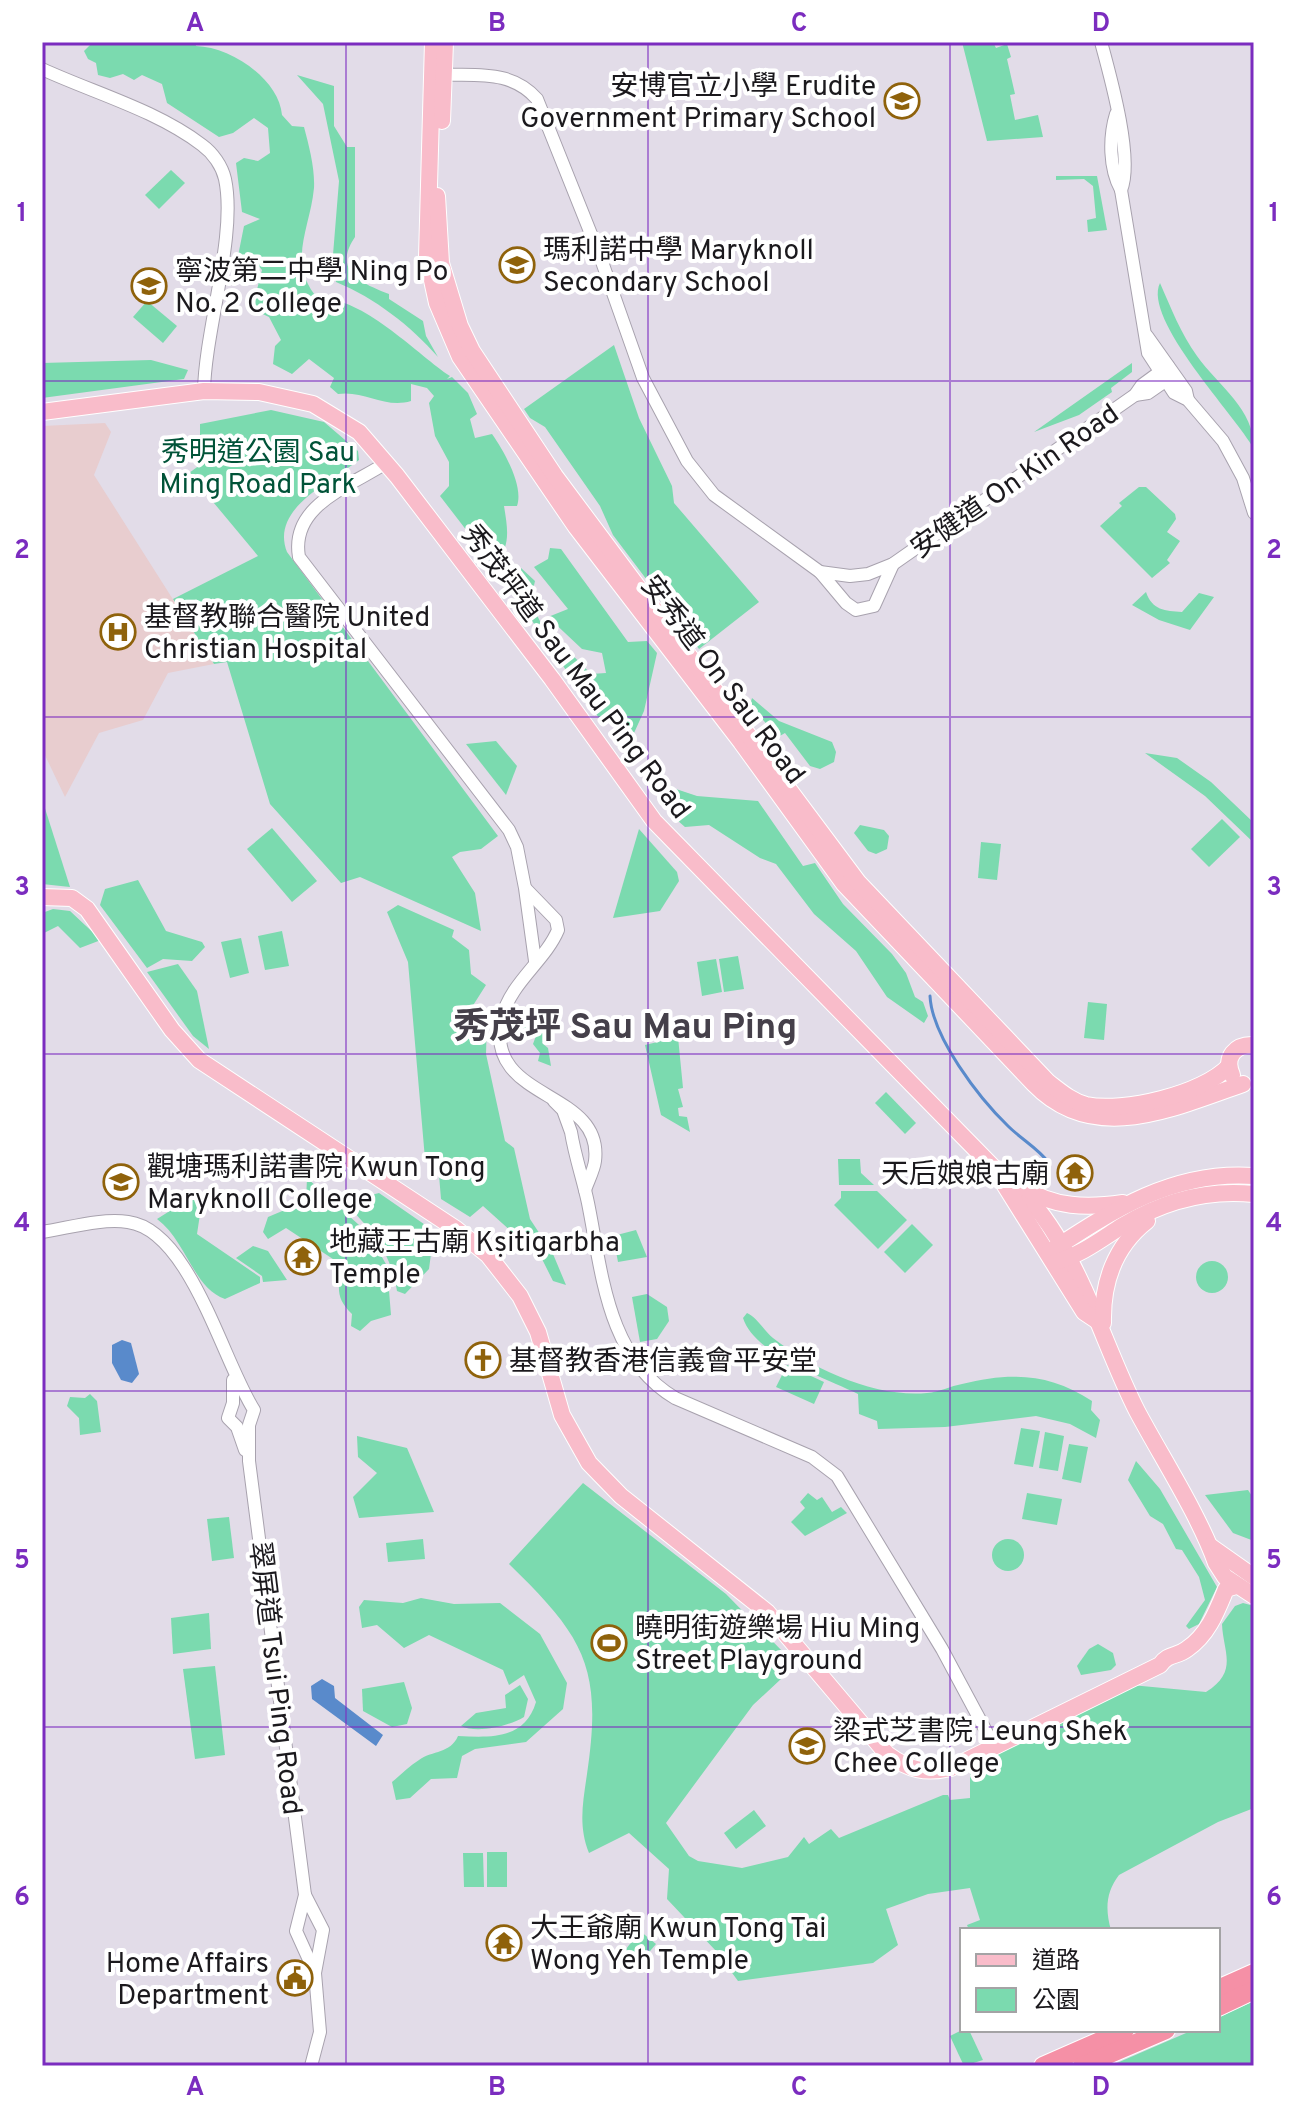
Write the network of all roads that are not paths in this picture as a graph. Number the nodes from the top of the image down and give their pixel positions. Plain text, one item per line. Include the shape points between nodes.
1 (433, 42) edge
2 (445, 42) edge
3 (1101, 42) edge
4 (42, 69) edge
5 (439, 74) junction
6 (1166, 374) junction
7 (204, 391) junction
8 (42, 412) edge
9 (386, 463) junction
10 (1254, 513) edge
11 (893, 564) junction
12 (820, 572) junction
13 (868, 574) junction
14 (850, 576) junction
15 (880, 588) junction
16 (843, 598) junction
17 (525, 888) junction
18 (42, 897) edge
19 (548, 914) junction
20 (530, 930) junction
21 (550, 941) junction
22 (535, 961) junction
23 (1254, 1045) edge
24 (1229, 1066) junction
25 (1250, 1085) edge
26 (554, 1101) junction
27 (587, 1124) junction
28 (571, 1132) junction
29 (576, 1163) junction
30 (595, 1163) junction
31 (993, 1167) junction
32 (1254, 1176) edge
33 (1015, 1182) junction
34 (585, 1190) junction
35 (1254, 1194) edge
36 (1178, 1200) junction
37 (1132, 1201) junction
38 (42, 1232) edge
39 (1058, 1254) junction
40 (1099, 1328) junction
41 (233, 1376) junction
42 (233, 1403) junction
43 (249, 1403) junction
44 (243, 1426) junction
45 (1210, 1546) junction
46 (1251, 1575) edge
47 (1236, 1586) junction
48 (1254, 1596) edge
49 (994, 1746) junction
50 (305, 1895) junction
51 (316, 1920) junction
52 (301, 1921) junction
53 (319, 1941) junction
54 (304, 1944) junction
55 (315, 1973) junction
56 (1254, 1973) edge
57 (1220, 1988) edge
58 (1254, 1990) edge
59 (1220, 2006) edge
60 (1120, 2032) edge
61 (1161, 2032) edge
62 (311, 2066) edge
63 (1043, 2066) edge
64 (1082, 2066) edge

1 - 5 main road, 安秀道 On Sau Road
2 - 5 main road, 安秀道 On Sau Road
3 - 6 street via 1116,114 1111,133 1118,155 1115,179 1138,307 1146,347
4 - 7 street via 168,124 219,164 227,215
5 - 12 street, 安健道 On Kin Road via 502,76 537,99 643,378 687,461 714,495
5 - 24 main road, 安秀道 On Sau Road via 437,232 448,296 472,351 555,476 848,869 1048,1082 1072,1100 1106,1106 1158,1098 1202,1087
5 - 25 main road, 安秀道 On Sau Road via 426,241 433,288 452,342 576,527 844,884 1041,1092 1068,1111 1090,1118 1125,1117
6 - 10 street via 1178,396 1188,400 1231,453
6 - 11 street, 安健道 On Kin Road via 1142,385 1135,395
7 - 8 main road, 秀茂坪道 Sau Mau Ping Road
7 - 9 main road, 秀茂坪道 Sau Mau Ping Road via 268,393 313,404 359,432
9 - 17 street via 309,512 297,534 299,557 509,830
9 - 31 main road, 秀茂坪道 Sau Mau Ping Road via 654,821
11 - 13 street, 安健道 On Kin Road
11 - 15 street, 安健道 On Kin Road
12 - 14 street, 安健道 On Kin Road
12 - 16 street, 安健道 On Kin Road
13 - 14 street, 安健道 On Kin Road
13 - 15 street
14 - 16 street
15 - 16 street, 安健道 On Kin Road via 878,601 863,611 851,608
17 - 19 street
17 - 20 street
18 - 49 main road via 72,898 87,909 199,1060 488,1255 526,1306 562,1415 589,1463 621,1496 767,1612 887,1754 917,1771 933,1772
19 - 20 street via 534,917
19 - 21 street via 558,927
20 - 21 street via 541,942
20 - 22 street
21 - 22 street
22 - 26 street via 503,1012 501,1043 510,1067
23 - 24 main road, 安秀道 On Sau Road via 1235,1050
24 - 25 main road via 1233,1077
26 - 27 street
26 - 28 street
27 - 28 street via 575,1123
27 - 30 street
28 - 29 street
29 - 30 street via 584,1169
29 - 34 street
30 - 34 street
31 - 33 main road, 秀茂坪道 Sau Mau Ping Road
31 - 39 main road, 秀茂坪道 Sau Mau Ping Road
32 - 37 main road via 1173,1183
33 - 37 main road via 1046,1200 1073,1206
33 - 39 main road, 秀茂坪道 Sau Mau Ping Road
34 - 49 street via 610,1308 636,1362 675,1398 812,1457 837,1476
35 - 36 main road
36 - 39 main road
36 - 40 main road via 1135,1230 1116,1256
37 - 39 main road
38 - 41 street, 翠屏道 Tsui Ping Road via 122,1221 156,1233 193,1284
39 - 40 main road, 秀茂坪道 Sau Mau Ping Road via 1090,1298
40 - 45 main road, 秀茂坪道 Sau Mau Ping Road
41 - 42 street, 翠屏道 Tsui Ping Road
41 - 43 street, 翠屏道 Tsui Ping Road
42 - 43 street
42 - 44 street, 翠屏道 Tsui Ping Road via 228,1418
43 - 44 street, 翠屏道 Tsui Ping Road via 254,1414
44 - 50 street, 翠屏道 Tsui Ping Road
45 - 46 main road, 秀茂坪道 Sau Mau Ping Road
45 - 47 main road, 秀茂坪道 Sau Mau Ping Road via 1216,1563
46 - 47 main road
47 - 48 main road, 秀茂坪道 Sau Mau Ping Road
47 - 49 main road via 1226,1589 1206,1631 1179,1654
50 - 51 street
50 - 52 street
51 - 52 street
51 - 53 street via 323,1930
52 - 54 street via 296,1931
53 - 54 street
53 - 55 street
54 - 55 street
55 - 62 street via 320,2032
56 - 57 highway
58 - 59 highway
60 - 63 highway
61 - 64 highway

